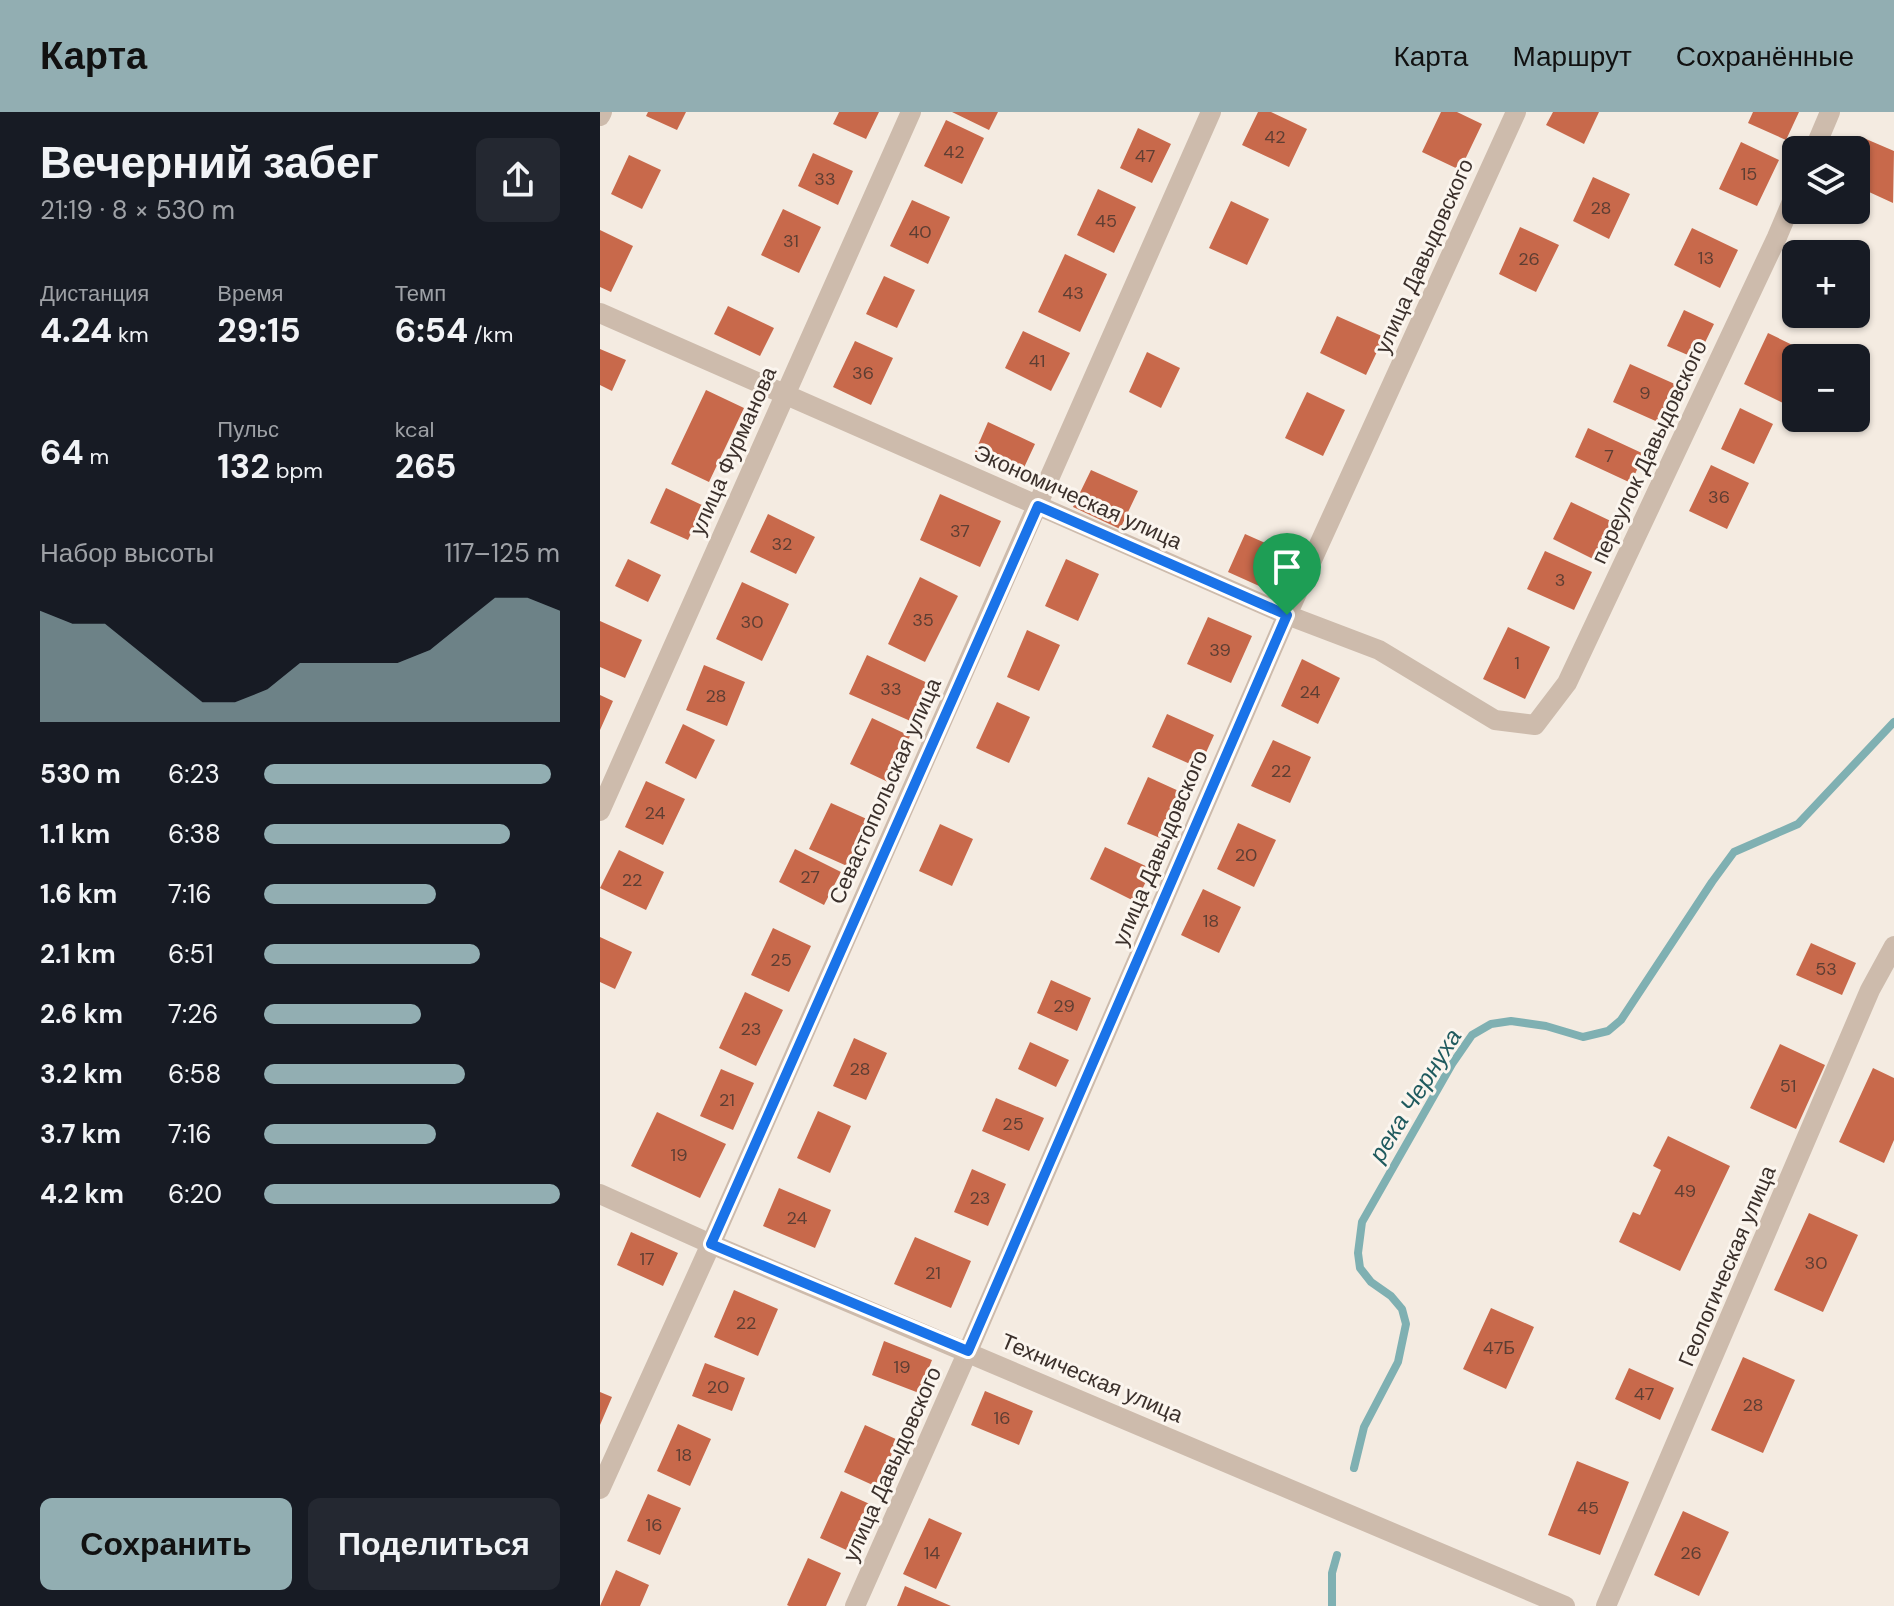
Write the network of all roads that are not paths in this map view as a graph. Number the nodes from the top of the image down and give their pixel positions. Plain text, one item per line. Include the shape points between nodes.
1 (911, 112) edge
2 (1211, 112) edge
3 (1516, 112) edge
4 (1830, 112) edge
5 (1820, 136) edge
6 (1782, 224) edge
7 (600, 313) edge
8 (784, 394) junction
9 (1038, 506) junction
10 (1287, 615) junction
11 (1535, 725) joint
12 (600, 811) edge
13 (1894, 946) edge
14 (600, 1194) edge
15 (711, 1244) junction
16 (968, 1351) junction
17 (600, 1489) edge
18 (855, 1606) edge
19 (1565, 1606) edge
20 (1606, 1606) edge

1 - 8 street, улица Фурманова
2 - 9 street, Севастопольская улица
3 - 10 street, улица Давыдовского
4 - 5 street
6 - 11 street, переулок Давыдовского via 1567,683
7 - 8 street, Экономическая улица
8 - 9 street, Экономическая улица
8 - 12 street, улица Фурманова
9 - 10 street, Экономическая улица
9 - 15 street, Севастопольская улица
10 - 11 street, Экономическая улица via 1379,650 1495,720
10 - 16 street, улица Давыдовского
13 - 20 street, Геологическая улица via 1870,990
14 - 15 street, Техническая улица
15 - 16 street, Техническая улица
15 - 17 street, Севастопольская улица
16 - 18 street, улица Давыдовского
16 - 19 street, Техническая улица

